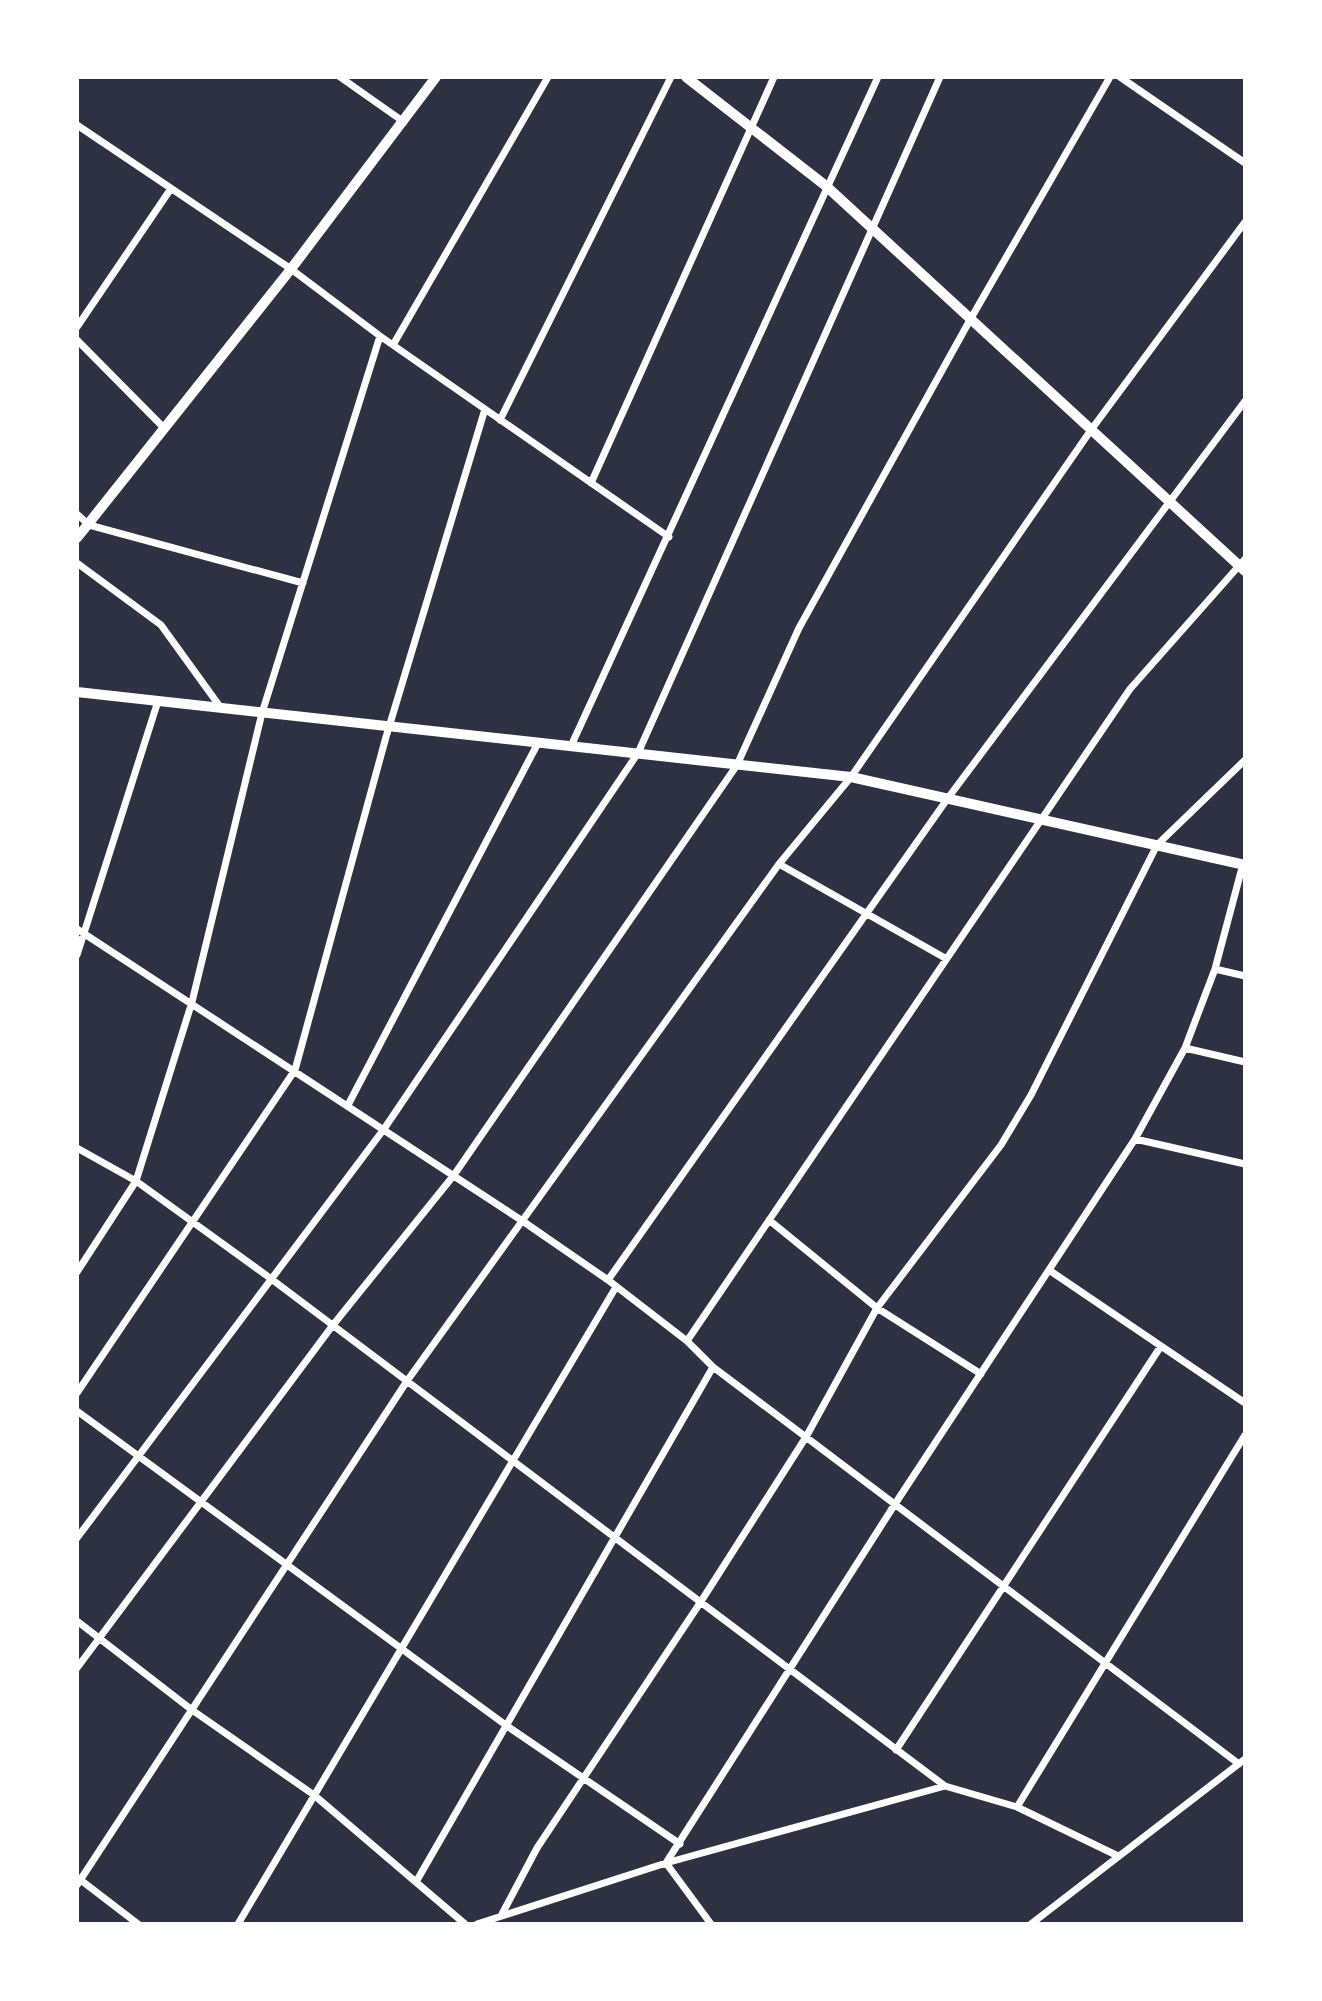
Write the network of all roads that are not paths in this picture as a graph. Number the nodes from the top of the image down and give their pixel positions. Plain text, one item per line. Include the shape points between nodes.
1 (340, 77) edge
2 (436, 77) edge
3 (548, 77) edge
4 (671, 77) edge
5 (686, 77) edge
6 (774, 77) edge
7 (878, 77) edge
8 (940, 77) edge
9 (1110, 77) edge
10 (1120, 77) edge
11 (404, 122) junction
12 (77, 125) edge
13 (750, 129) junction
14 (1245, 163) edge
15 (826, 186) junction
16 (170, 190) junction
17 (1245, 222) edge
18 (872, 229) junction
19 (291, 269) junction
20 (970, 320) junction
21 (77, 327) edge
22 (380, 336) junction
23 (77, 340) edge
24 (393, 345) junction
25 (1245, 401) edge
26 (485, 409) junction
27 (500, 420) junction
28 (165, 429) junction
29 (1091, 430) junction
30 (591, 483) junction
31 (1169, 502) junction
32 (77, 514) edge
33 (89, 525) junction
34 (669, 537) junction
35 (77, 538) edge
36 (77, 563) edge
37 (1243, 565) edge
38 (303, 583) junction
39 (77, 692) edge
40 (158, 701) junction
41 (221, 708) junction
42 (262, 713) junction
43 (388, 726) junction
44 (538, 743) junction
45 (571, 746) junction
46 (638, 753) junction
47 (1245, 761) edge
48 (737, 765) junction
49 (851, 777) junction
50 (948, 799) junction
51 (1039, 819) junction
52 (1157, 845) junction
53 (779, 864) junction
54 (1244, 865) edge
55 (866, 914) junction
56 (77, 929) edge
57 (85, 934) junction
58 (77, 955) edge
59 (945, 958) junction
60 (1215, 969) junction
61 (1245, 976) edge
62 (192, 1002) junction
63 (1185, 1048) junction
64 (1245, 1062) edge
65 (295, 1070) junction
66 (348, 1105) junction
67 (384, 1129) junction
68 (1135, 1139) junction
69 (77, 1148) edge
70 (1245, 1164) edge
71 (454, 1175) junction
72 (136, 1181) junction
73 (521, 1220) junction
74 (769, 1220) junction
75 (194, 1223) junction
76 (1049, 1270) junction
77 (77, 1272) edge
78 (270, 1278) junction
79 (608, 1280) junction
80 (616, 1287) junction
81 (877, 1308) junction
82 (333, 1325) junction
83 (687, 1341) junction
84 (1161, 1346) junction
85 (713, 1367) junction
86 (981, 1374) junction
87 (407, 1381) junction
88 (77, 1393) edge
89 (1245, 1403) edge
90 (77, 1410) edge
91 (1245, 1435) edge
92 (806, 1437) junction
93 (138, 1456) junction
94 (512, 1462) junction
95 (200, 1501) junction
96 (895, 1504) junction
97 (77, 1538) edge
98 (614, 1538) junction
99 (288, 1563) junction
100 (1004, 1586) junction
101 (700, 1603) junction
102 (77, 1621) edge
103 (101, 1638) junction
104 (401, 1648) junction
105 (1105, 1663) junction
106 (77, 1668) edge
107 (791, 1672) junction
108 (192, 1710) junction
109 (507, 1726) junction
110 (896, 1750) junction
111 (1242, 1762) edge
112 (582, 1778) junction
113 (945, 1786) junction
114 (314, 1795) junction
115 (1017, 1807) junction
116 (680, 1844) junction
117 (1118, 1856) junction
118 (666, 1863) junction
119 (78, 1881) edge
120 (416, 1882) junction
121 (501, 1916) junction
122 (138, 1924) edge
123 (238, 1924) edge
124 (465, 1924) edge
125 (477, 1924) edge
126 (712, 1924) edge
127 (1031, 1924) edge

1 - 11 street
2 - 11 street
3 - 24 street
4 - 27 street
5 - 13 street
6 - 13 street
7 - 15 street
8 - 18 street
9 - 20 street
10 - 14 street
11 - 19 street
12 - 16 street
13 - 15 street
13 - 30 street
15 - 18 street
15 - 34 street
16 - 19 street
16 - 21 street
17 - 29 street
18 - 20 street
18 - 46 street
19 - 22 street
19 - 28 street
20 - 29 street
20 - 48 street via 799,628
22 - 24 street
22 - 38 street
23 - 28 street
24 - 26 street
25 - 31 street
26 - 27 street
26 - 43 street
27 - 30 street
28 - 33 street
29 - 31 street
29 - 49 street
30 - 34 street
31 - 37 street
31 - 50 street
32 - 33 street
33 - 35 street
33 - 38 street
34 - 45 street
36 - 41 street via 161,625
37 - 51 street via 1129,689
38 - 42 street
39 - 40 street
40 - 41 street
40 - 57 street
41 - 42 street
42 - 43 street
42 - 62 street
43 - 44 street
43 - 65 street
44 - 45 street
44 - 66 street
45 - 46 street
46 - 48 street
46 - 67 street
47 - 52 street
48 - 49 street
48 - 71 street
49 - 50 street
49 - 53 street
50 - 51 street
50 - 55 street
51 - 52 street
51 - 59 street
52 - 54 street
52 - 81 street via 1031,1095 1001,1145
53 - 55 street
53 - 73 street
54 - 60 street
55 - 59 street
55 - 79 street
56 - 57 street
57 - 58 street
57 - 62 street
59 - 74 street
60 - 61 street
60 - 63 street
62 - 65 street
62 - 72 street
63 - 64 street
63 - 68 street
65 - 66 street
65 - 75 street
66 - 67 street
67 - 71 street
67 - 78 street
68 - 70 street
68 - 76 street
69 - 72 street
71 - 73 street
71 - 82 street
72 - 75 street
72 - 77 street
73 - 79 street
73 - 87 street
74 - 81 street
74 - 83 street
75 - 78 street
75 - 88 street
76 - 84 street
76 - 86 street
78 - 82 street
78 - 93 street
79 - 80 street
80 - 83 street
80 - 94 street
81 - 86 street
81 - 92 street
82 - 87 street
82 - 95 street
83 - 85 street
84 - 89 street
84 - 100 street
85 - 92 street
85 - 98 street
86 - 96 street
87 - 94 street
87 - 99 street
90 - 93 street
91 - 105 street
92 - 96 street
92 - 101 street
93 - 95 street
93 - 97 street
94 - 98 street
94 - 104 street
95 - 99 street
95 - 103 street
96 - 100 street
96 - 107 street
98 - 101 street
98 - 109 street
99 - 104 street
99 - 108 street
100 - 105 street
100 - 110 street
101 - 107 street
101 - 112 street
102 - 103 street
103 - 106 street
103 - 108 street
104 - 109 street
104 - 114 street
105 - 111 street
105 - 115 street
107 - 110 street
107 - 116 street
108 - 114 street
108 - 119 street
109 - 112 street
109 - 120 street
110 - 113 street
111 - 117 street
112 - 116 street
112 - 121 street
113 - 115 street
113 - 118 street
114 - 120 street
114 - 123 street
115 - 117 street
116 - 118 street
117 - 127 street
118 - 121 street
118 - 126 street
119 - 122 street
120 - 124 street
121 - 125 street

